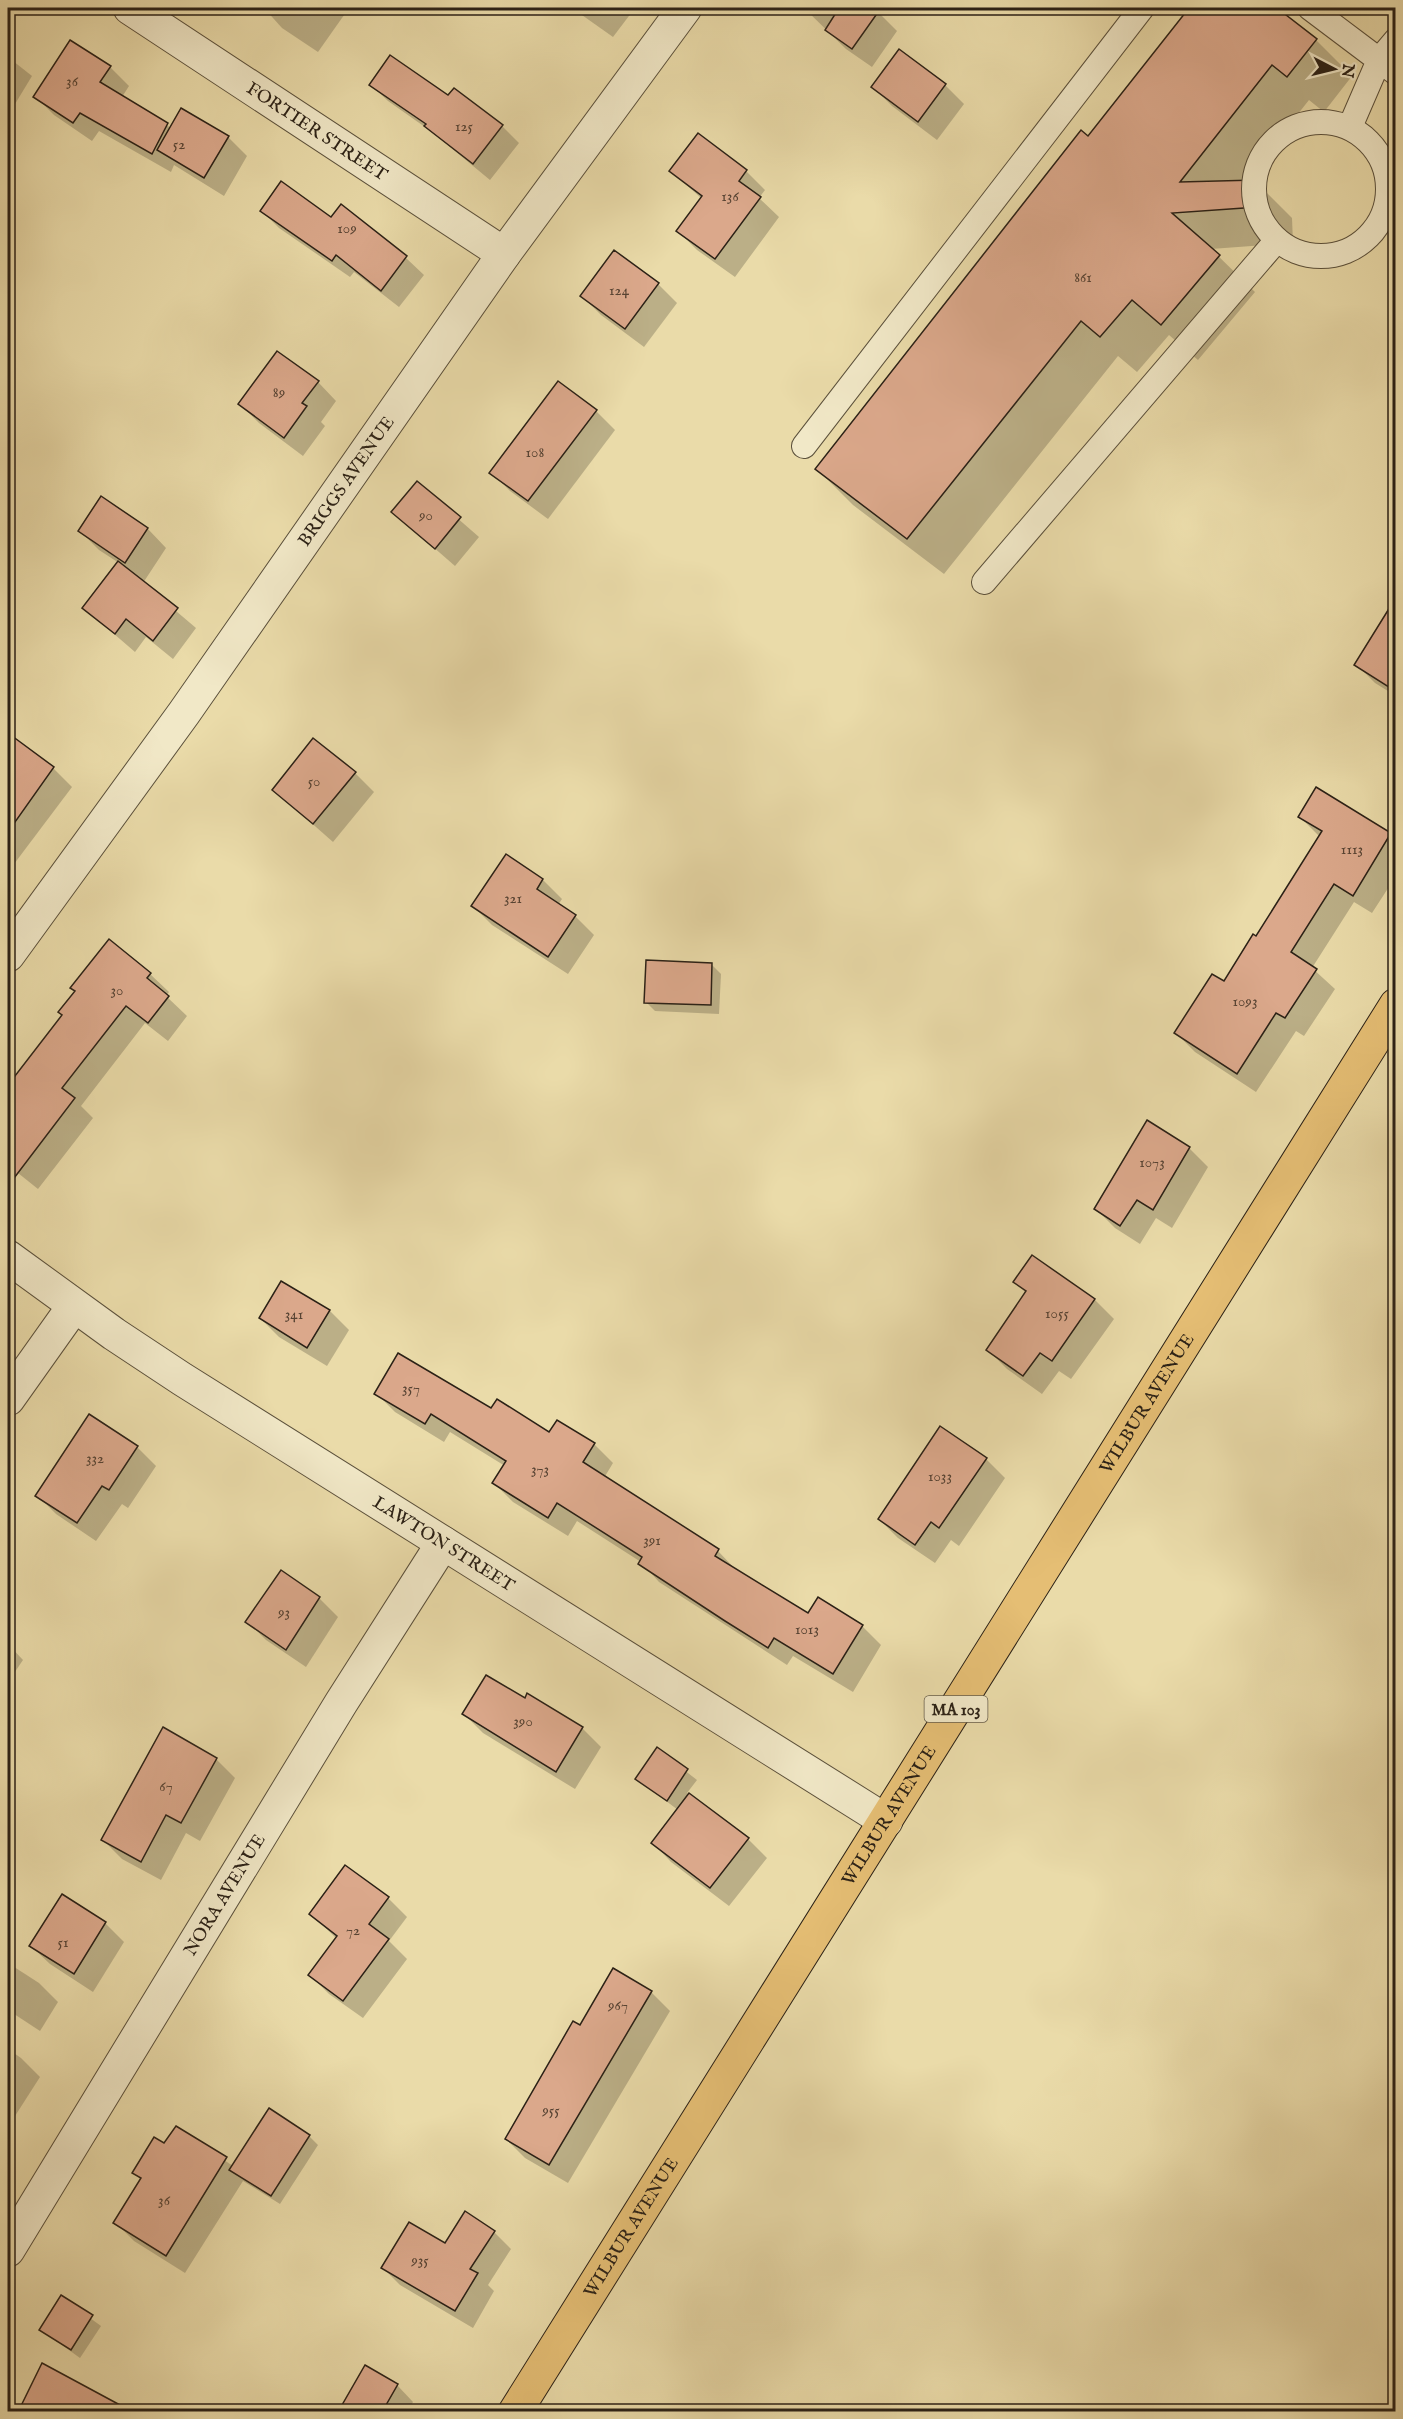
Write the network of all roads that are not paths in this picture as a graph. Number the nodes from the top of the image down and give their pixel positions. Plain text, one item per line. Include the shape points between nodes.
1 (130, 8) edge
2 (685, 8) edge
3 (1142, 8) edge
4 (1310, 8) edge
5 (1395, 40) edge
6 (1387, 66) edge
7 (1350, 127) junction
8 (1277, 240) junction
9 (504, 254) junction
10 (804, 447) dead end
11 (984, 582) dead end
12 (8, 956) edge
13 (1395, 1005) edge
14 (8, 1257) edge
15 (74, 1306) junction
16 (8, 1399) edge
17 (444, 1543) junction
18 (886, 1821) junction
19 (8, 2250) edge
20 (515, 2412) edge

1 - 9 street, FORTIER STREET
2 - 9 street, BRIGGS AVENUE
3 - 10 lane
4 - 6 lane
5 - 6 lane
6 - 7 lane
7 - 8 lane via 1331,121 1294,127 1264,151 1254,188 1256,207
7 - 8 lane via 1379,153 1386,170 1389,189 1378,226 1349,250 1330,256 1311,256
8 - 11 lane
9 - 12 street, BRIGGS AVENUE via 184,713
13 - 18 main road, WILBUR AVENUE / MA 103
14 - 15 street, LAWTON STREET
15 - 16 street
15 - 17 street, LAWTON STREET
17 - 18 street, LAWTON STREET
17 - 19 street, NORA AVENUE via 341,1703
18 - 20 main road, WILBUR AVENUE / MA 103

